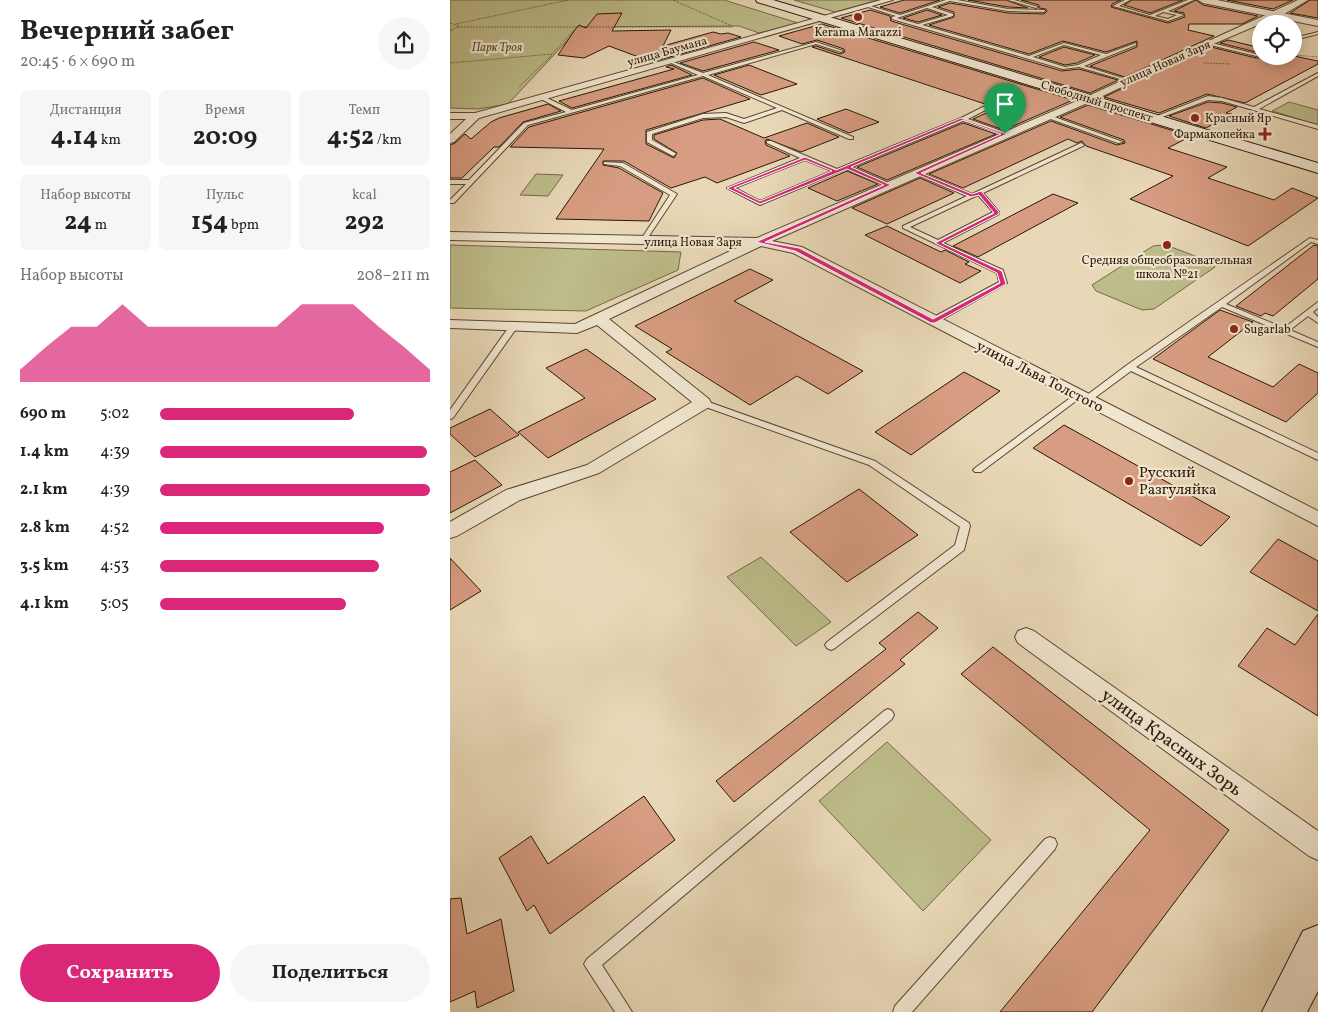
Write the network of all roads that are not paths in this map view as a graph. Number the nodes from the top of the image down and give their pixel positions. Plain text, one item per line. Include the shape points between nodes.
1 (761, 0) edge
2 (888, 0) edge
3 (1010, 0) edge
4 (1128, 0) edge
5 (1192, 0) edge
6 (1203, 0) edge
7 (1304, 0) edge
8 (867, 6) junction
9 (926, 7) junction
10 (1163, 11) junction
11 (898, 15) junction
12 (1274, 15) joint
13 (1150, 16) junction
14 (824, 19) junction
15 (1302, 20) edge
16 (1318, 23) edge
17 (1252, 24) edge
18 (918, 26) junction
19 (1318, 33) edge
20 (1312, 36) junction
21 (1302, 37) edge
22 (1318, 37) edge
23 (1208, 43) junction
24 (1134, 44) dead end
25 (841, 51) dead end
26 (1252, 54) edge
27 (1105, 55) junction
28 (1030, 57) junction
29 (673, 62) junction
30 (1079, 66) junction
31 (1318, 74) edge
32 (703, 75) junction
33 (1127, 80) junction
34 (543, 98) junction
35 (1088, 98) junction
36 (997, 102) dead end
37 (780, 109) junction
38 (1255, 109) junction
39 (571, 112) junction
40 (450, 116) edge
41 (475, 116) junction
42 (1047, 116) junction
43 (1155, 118) junction
44 (963, 119) junction
45 (1318, 127) edge
46 (1005, 134) junction
47 (851, 138) dead end
48 (450, 140) edge
49 (769, 142) dead end
50 (1120, 142) dead end
51 (1081, 145) dead end
52 (672, 154) dead end
53 (805, 158) junction
54 (606, 163) dead end
55 (846, 167) junction
56 (1318, 168) edge
57 (836, 171) junction
58 (917, 173) junction
59 (450, 182) edge
60 (470, 182) junction
61 (889, 185) junction
62 (979, 192) junction
63 (972, 196) junction
64 (452, 202) dead end
65 (450, 236) edge
66 (643, 241) junction
67 (759, 242) junction
68 (1318, 242) edge
69 (938, 243) junction
70 (1221, 304) junction
71 (1318, 304) edge
72 (1309, 312) junction
73 (598, 318) junction
74 (933, 321) junction
75 (1318, 321) edge
76 (450, 324) edge
77 (514, 326) junction
78 (1285, 332) junction
79 (1318, 346) edge
80 (1130, 367) junction
81 (1082, 398) junction
82 (703, 403) junction
83 (450, 416) edge
84 (1318, 457) edge
85 (978, 470) dead end
86 (1318, 520) edge
87 (450, 531) edge
88 (1026, 637) dead end
89 (831, 645) dead end
90 (888, 715) dead end
91 (1050, 844) dead end
92 (1318, 848) edge
93 (1318, 946) edge
94 (624, 1012) edge
95 (901, 1012) edge
96 (1284, 1012) edge

1 - 14 main road, Свободный проспект
2 - 8 street, улица Баумана
3 - 9 lane via 1046,10 1008,10 950,0
4 - 13 lane via 1115,6
5 - 10 lane
6 - 12 street
7 - 12 street, улица Новая Заря
8 - 11 lane
8 - 14 street, улица Баумана
9 - 11 lane
9 - 18 lane via 952,15
10 - 13 lane
10 - 13 lane via 1182,15 1168,20
11 - 18 lane via 893,18
14 - 29 street, улица Баумана
14 - 35 main road, Свободный проспект
15 - 16 street
17 - 23 street, улица Новая Заря
18 - 28 lane
19 - 20 lane
20 - 21 lane
20 - 22 lane
23 - 26 lane
23 - 33 street, улица Новая Заря
24 - 27 lane
25 - 32 lane via 816,43
27 - 28 lane via 1064,44
27 - 30 lane
28 - 30 lane via 1065,68
29 - 32 lane
29 - 34 street, улица Баумана
30 - 33 lane
31 - 38 lane
32 - 37 lane
32 - 39 lane
33 - 35 street, улица Новая Заря
34 - 39 lane
34 - 41 street, улица Баумана
35 - 42 street, улица Новая Заря
35 - 43 main road, Свободный проспект
36 - 44 lane
37 - 47 lane
37 - 52 lane via 744,121 726,115 703,116 649,133 649,141
38 - 43 lane via 1208,98
38 - 45 lane
39 - 60 lane via 526,124
40 - 41 street, улица Баумана
41 - 48 street
42 - 46 street, улица Новая Заря
42 - 50 lane
43 - 56 main road, Свободный проспект
44 - 46 lane
44 - 55 lane
46 - 58 street, улица Новая Заря
49 - 53 lane
51 - 62 lane
53 - 57 lane
53 - 57 lane via 730,188 760,203
54 - 66 lane via 621,164 674,194
55 - 57 lane
55 - 61 lane
58 - 61 street, улица Новая Заря
58 - 63 lane
59 - 60 lane
60 - 64 lane
61 - 67 street, улица Новая Заря
62 - 63 lane
62 - 69 lane via 997,213
63 - 69 lane via 905,228
65 - 66 street, улица Новая Заря
66 - 67 street, улица Новая Заря
67 - 73 street
67 - 74 street, улица Льва Толстого via 797,250
68 - 70 lane via 1310,240
69 - 74 lane via 1000,272 1003,284
70 - 78 lane
70 - 80 lane
71 - 72 lane
72 - 75 lane
72 - 78 lane
73 - 77 street via 577,329
73 - 82 street
74 - 81 street, улица Льва Толстого
76 - 77 street
77 - 83 lane
78 - 79 lane
80 - 81 lane
80 - 84 lane
81 - 85 lane
81 - 86 street, улица Льва Толстого
82 - 87 street via 593,469 512,495
82 - 89 lane via 872,463 965,526 960,547
88 - 92 street, улица Красных Зорь
90 - 94 lane via 592,964
91 - 95 lane
93 - 96 main road

